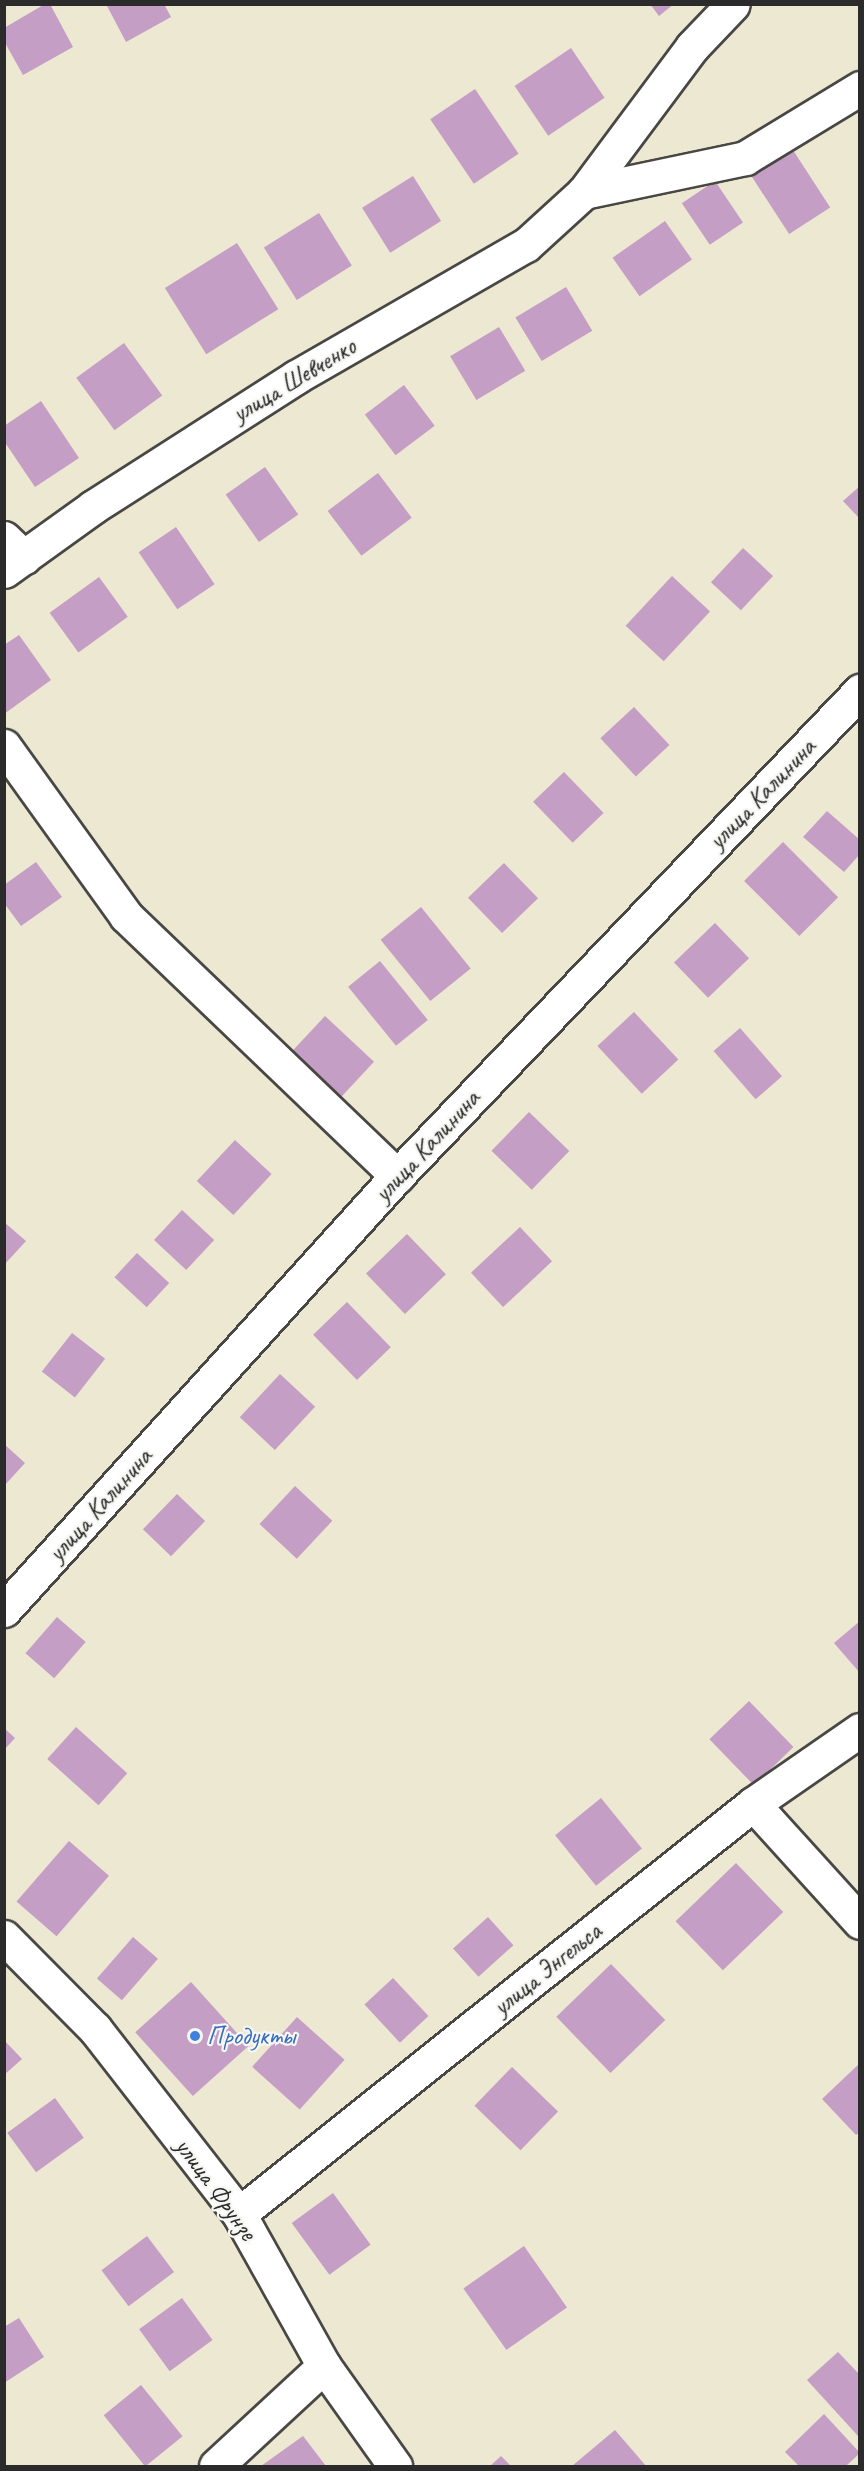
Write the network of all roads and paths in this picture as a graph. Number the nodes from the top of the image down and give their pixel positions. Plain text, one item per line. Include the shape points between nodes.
1 (733, 4) edge
2 (860, 88) edge
3 (584, 192) junction
4 (11, 556) edge
5 (860, 691) edge
6 (4, 746) edge
7 (397, 1176) junction
8 (4, 1610) edge
9 (860, 1730) edge
10 (753, 1804) junction
11 (860, 1922) edge
12 (4, 1937) edge
13 (239, 2214) junction
14 (324, 2366) junction
15 (390, 2462) edge
16 (216, 2466) edge

1 - 3 street, улица Шевченко via 693,47
2 - 3 street via 745,158
3 - 4 street, улица Шевченко via 526,245 296,376
5 - 7 street, улица Калинина
6 - 7 street via 126,916
7 - 8 street, улица Калинина
9 - 10 street, улица Энгельса
10 - 11 street
10 - 13 street, улица Энгельса
12 - 13 street, улица Фрунзе via 95,2030
13 - 14 street, улица Фрунзе
14 - 15 street, улица Фрунзе
14 - 16 street

